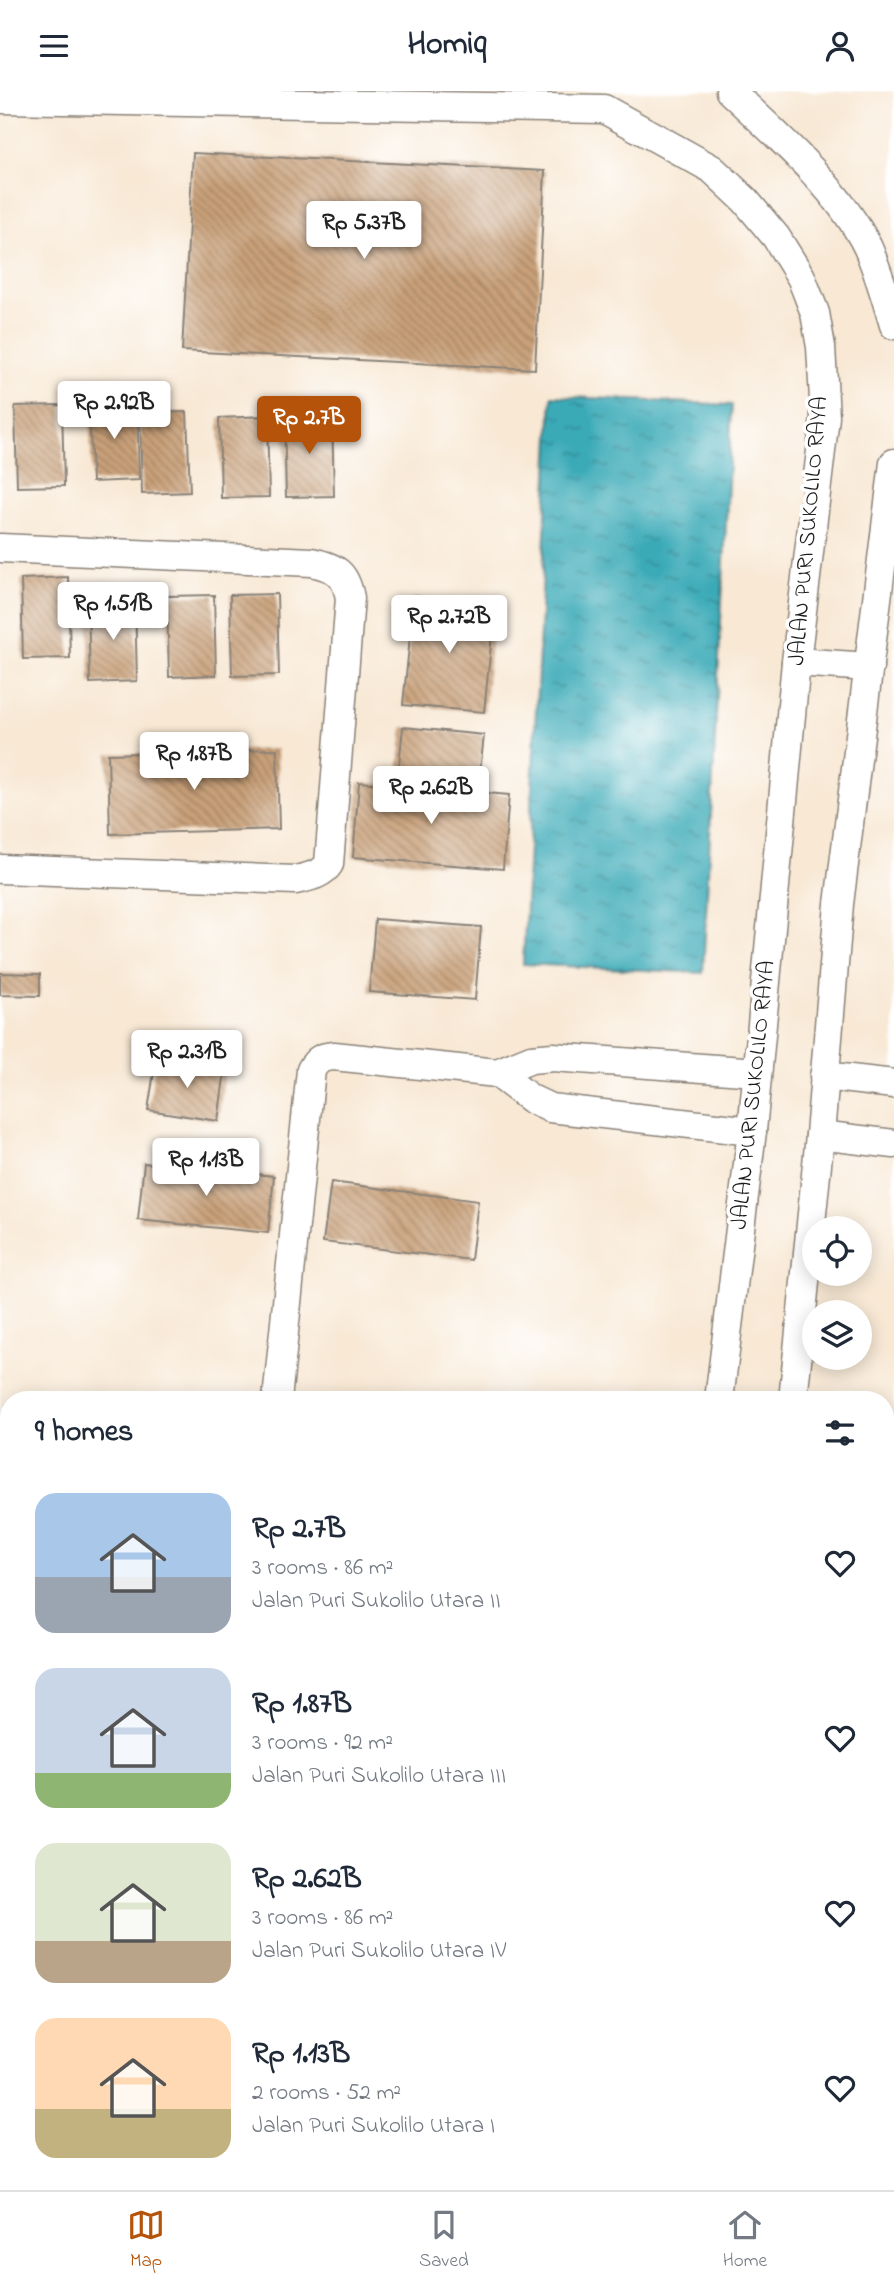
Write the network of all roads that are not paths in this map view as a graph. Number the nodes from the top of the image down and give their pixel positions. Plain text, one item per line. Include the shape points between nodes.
1 (730, 91) edge
2 (0, 99) edge
3 (611, 100) edge
4 (894, 325) edge
5 (894, 463) edge
6 (0, 548) edge
7 (796, 662) junction
8 (869, 667) junction
9 (0, 869) edge
10 (757, 1072) junction
11 (497, 1073) junction
12 (824, 1076) junction
13 (894, 1084) edge
14 (752, 1131) junction
15 (820, 1135) junction
16 (894, 1144) edge
17 (278, 1391) edge
18 (720, 1391) edge
19 (794, 1391) edge

1 - 4 street via 790,147 840,204 867,246
2 - 3 street, JALAN PURI SUKOLILO RAYA
3 - 7 street, JALAN PURI SUKOLILO RAYA via 712,169 745,200 801,277 815,313 825,417
5 - 8 street
6 - 9 street via 312,562 337,570 350,598 329,864 321,872 296,880
7 - 8 street
7 - 10 street, JALAN PURI SUKOLILO RAYA
8 - 12 street via 839,904
10 - 11 street via 553,1057 531,1059
10 - 14 street, JALAN PURI SUKOLILO RAYA
11 - 14 street via 550,1108
11 - 17 street via 334,1056 314,1064
12 - 13 street
12 - 15 street
14 - 18 street, JALAN PURI SUKOLILO RAYA
15 - 16 street
15 - 19 street

